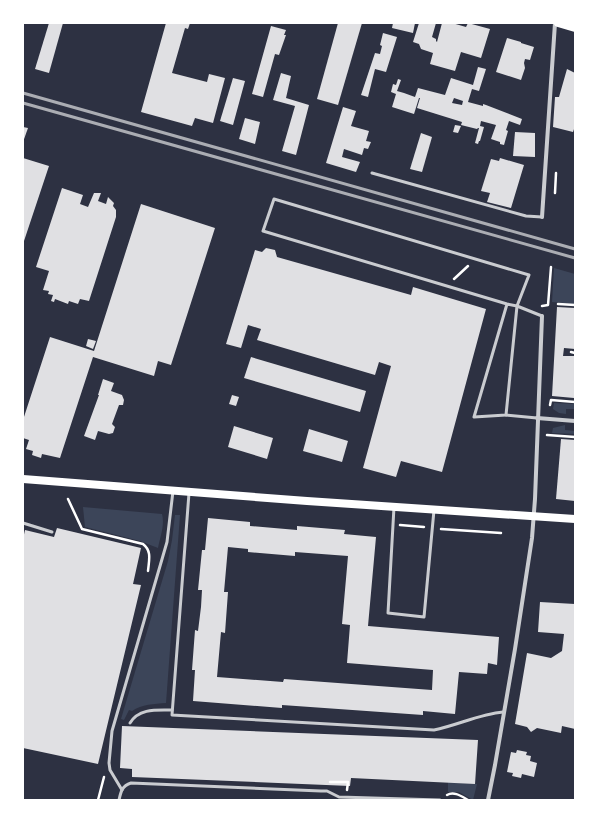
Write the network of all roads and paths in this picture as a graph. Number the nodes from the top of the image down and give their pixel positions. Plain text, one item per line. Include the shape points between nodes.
1 (557, 23) edge
2 (575, 28) edge
3 (372, 173) dead end
4 (542, 217) joint
5 (475, 259) junction
6 (551, 267) dead end
7 (447, 286) junction
8 (507, 304) junction
9 (558, 304) dead end
10 (575, 305) edge
11 (517, 306) junction
12 (542, 316) junction
13 (571, 352) dead end
14 (575, 353) edge
15 (575, 402) edge
16 (550, 405) dead end
17 (506, 415) junction
18 (538, 418) junction
19 (575, 421) edge
20 (548, 435) dead end
21 (575, 437) edge
22 (23, 479) edge
23 (173, 491) junction
24 (189, 492) junction
25 (68, 499) dead end
26 (394, 507) junction
27 (434, 510) junction
28 (534, 515) junction
29 (575, 519) edge
30 (23, 523) edge
31 (399, 525) dead end
32 (424, 527) dead end
33 (442, 529) dead end
34 (52, 532) dead end
35 (501, 534) dead end
36 (148, 573) dead end
37 (172, 710) junction
38 (503, 712) junction
39 (130, 723) dead end
40 (110, 770) junction
41 (122, 790) junction
42 (98, 800) edge
43 (119, 800) edge
44 (440, 800) edge
45 (468, 800) edge
46 (488, 800) edge

1 - 2 main road
1 - 4 street
3 - 4 lane via 526,216
5 - 7 path
5 - 7 lane via 274,199 263,231
5 - 11 lane via 529,275
6 - 12 path via 548,305 542,305
7 - 8 lane
8 - 11 lane
8 - 17 lane via 474,417
9 - 10 path
11 - 12 lane
11 - 17 lane
12 - 18 street
13 - 14 path
15 - 16 path via 551,400
17 - 18 lane
18 - 19 street
18 - 28 street
20 - 21 path
22 - 23 main road
23 - 24 main road
23 - 40 lane via 167,542 112,731
24 - 26 main road
24 - 37 lane
25 - 36 path via 82,529 144,544 150,552
26 - 27 main road
26 - 27 lane via 388,613 424,617
27 - 28 main road
28 - 29 main road
28 - 38 street via 522,605
30 - 34 lane
31 - 32 path
33 - 35 path
37 - 38 lane via 172,715 434,730 491,713
37 - 39 lane via 140,713
38 - 46 street
40 - 41 lane
40 - 42 path via 104,777
41 - 43 lane
41 - 44 lane via 126,785 138,783 327,791 339,797
44 - 45 path via 449,794 458,794

